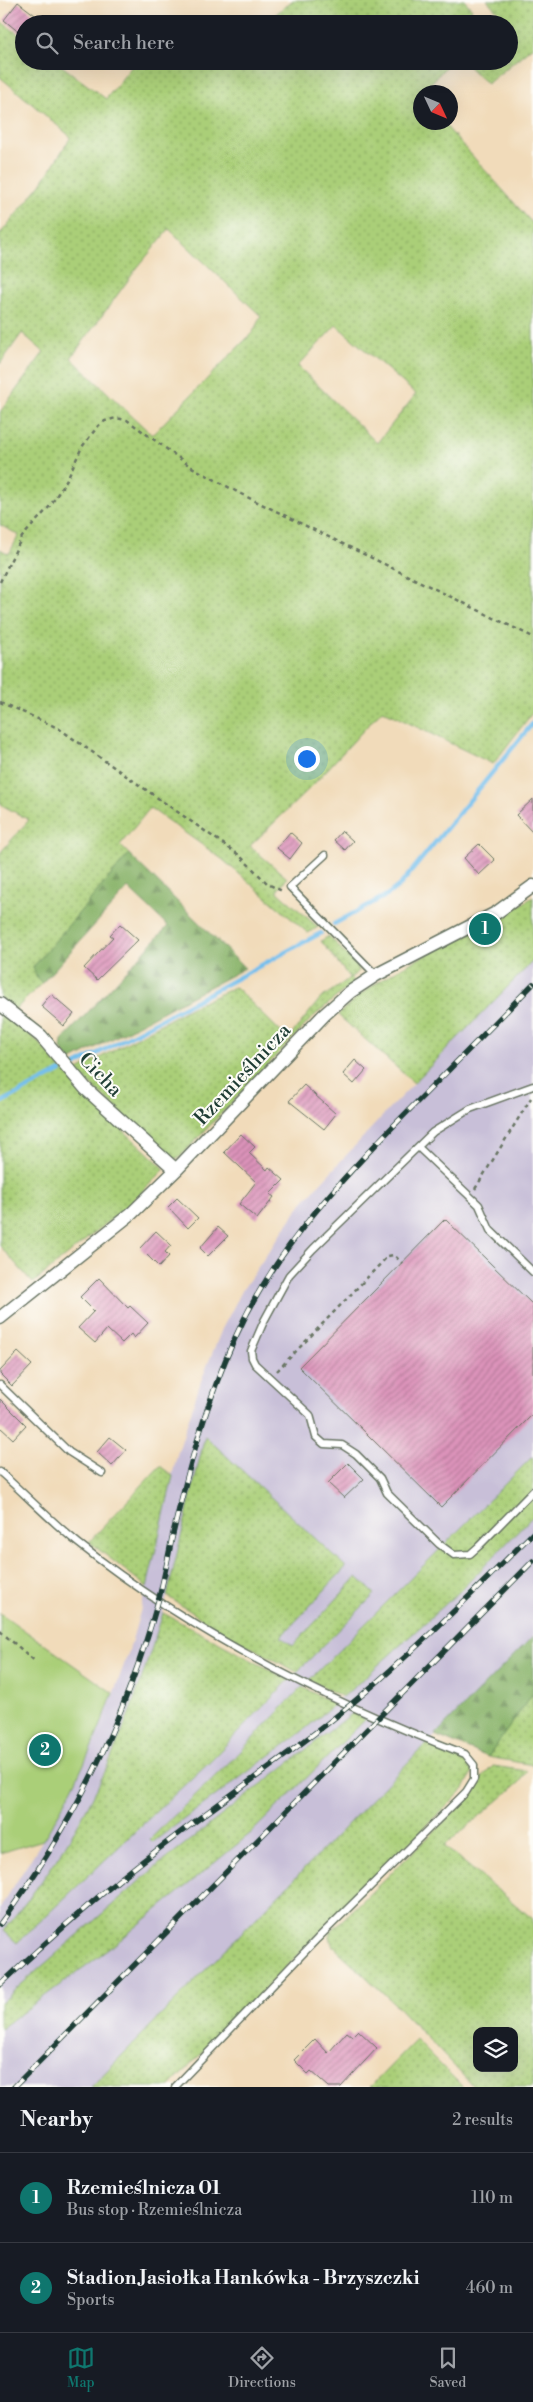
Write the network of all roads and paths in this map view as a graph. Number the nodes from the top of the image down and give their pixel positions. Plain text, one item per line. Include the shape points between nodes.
1 (0, 582) edge
2 (533, 637) edge
3 (0, 702) edge
4 (325, 856) dead end
5 (533, 886) edge
6 (295, 893) junction
7 (376, 974) junction
8 (0, 1004) edge
9 (533, 1086) edge
10 (533, 1094) edge
11 (418, 1146) junction
12 (176, 1170) junction
13 (471, 1197) junction
14 (402, 1263) dead end
15 (533, 1272) edge
16 (0, 1318) edge
17 (270, 1378) junction
18 (0, 1385) edge
19 (0, 1472) edge
20 (102, 1473) dead end
21 (533, 1491) edge
22 (0, 1631) edge
23 (36, 1662) dead end
24 (175, 2087) edge

1 - 2 path via 22,536 50,506 82,447 98,426 116,418 127,420 190,466 241,494
3 - 6 path via 58,728 240,855 275,889
4 - 6 lane via 290,887
5 - 7 street, Rzemieślnicza via 496,913
6 - 7 lane
7 - 12 street, Rzemieślnicza via 324,1015
8 - 12 street, Cicha via 42,1036 86,1089
9 - 11 lane via 470,1109
10 - 13 path
11 - 13 lane
11 - 17 lane via 290,1275 251,1351 255,1364
12 - 16 street, Rzemieślnicza via 132,1213
13 - 15 lane via 483,1210 490,1230
14 - 17 path via 394,1255 388,1256
17 - 21 lane via 310,1415 316,1437 324,1444 342,1445 356,1454 380,1478 387,1493 454,1555 470,1554
18 - 20 lane via 69,1452
19 - 24 lane via 78,1542 158,1600 212,1634 314,1688 465,1754 474,1764 474,1779 466,1792 317,1939
22 - 23 path

